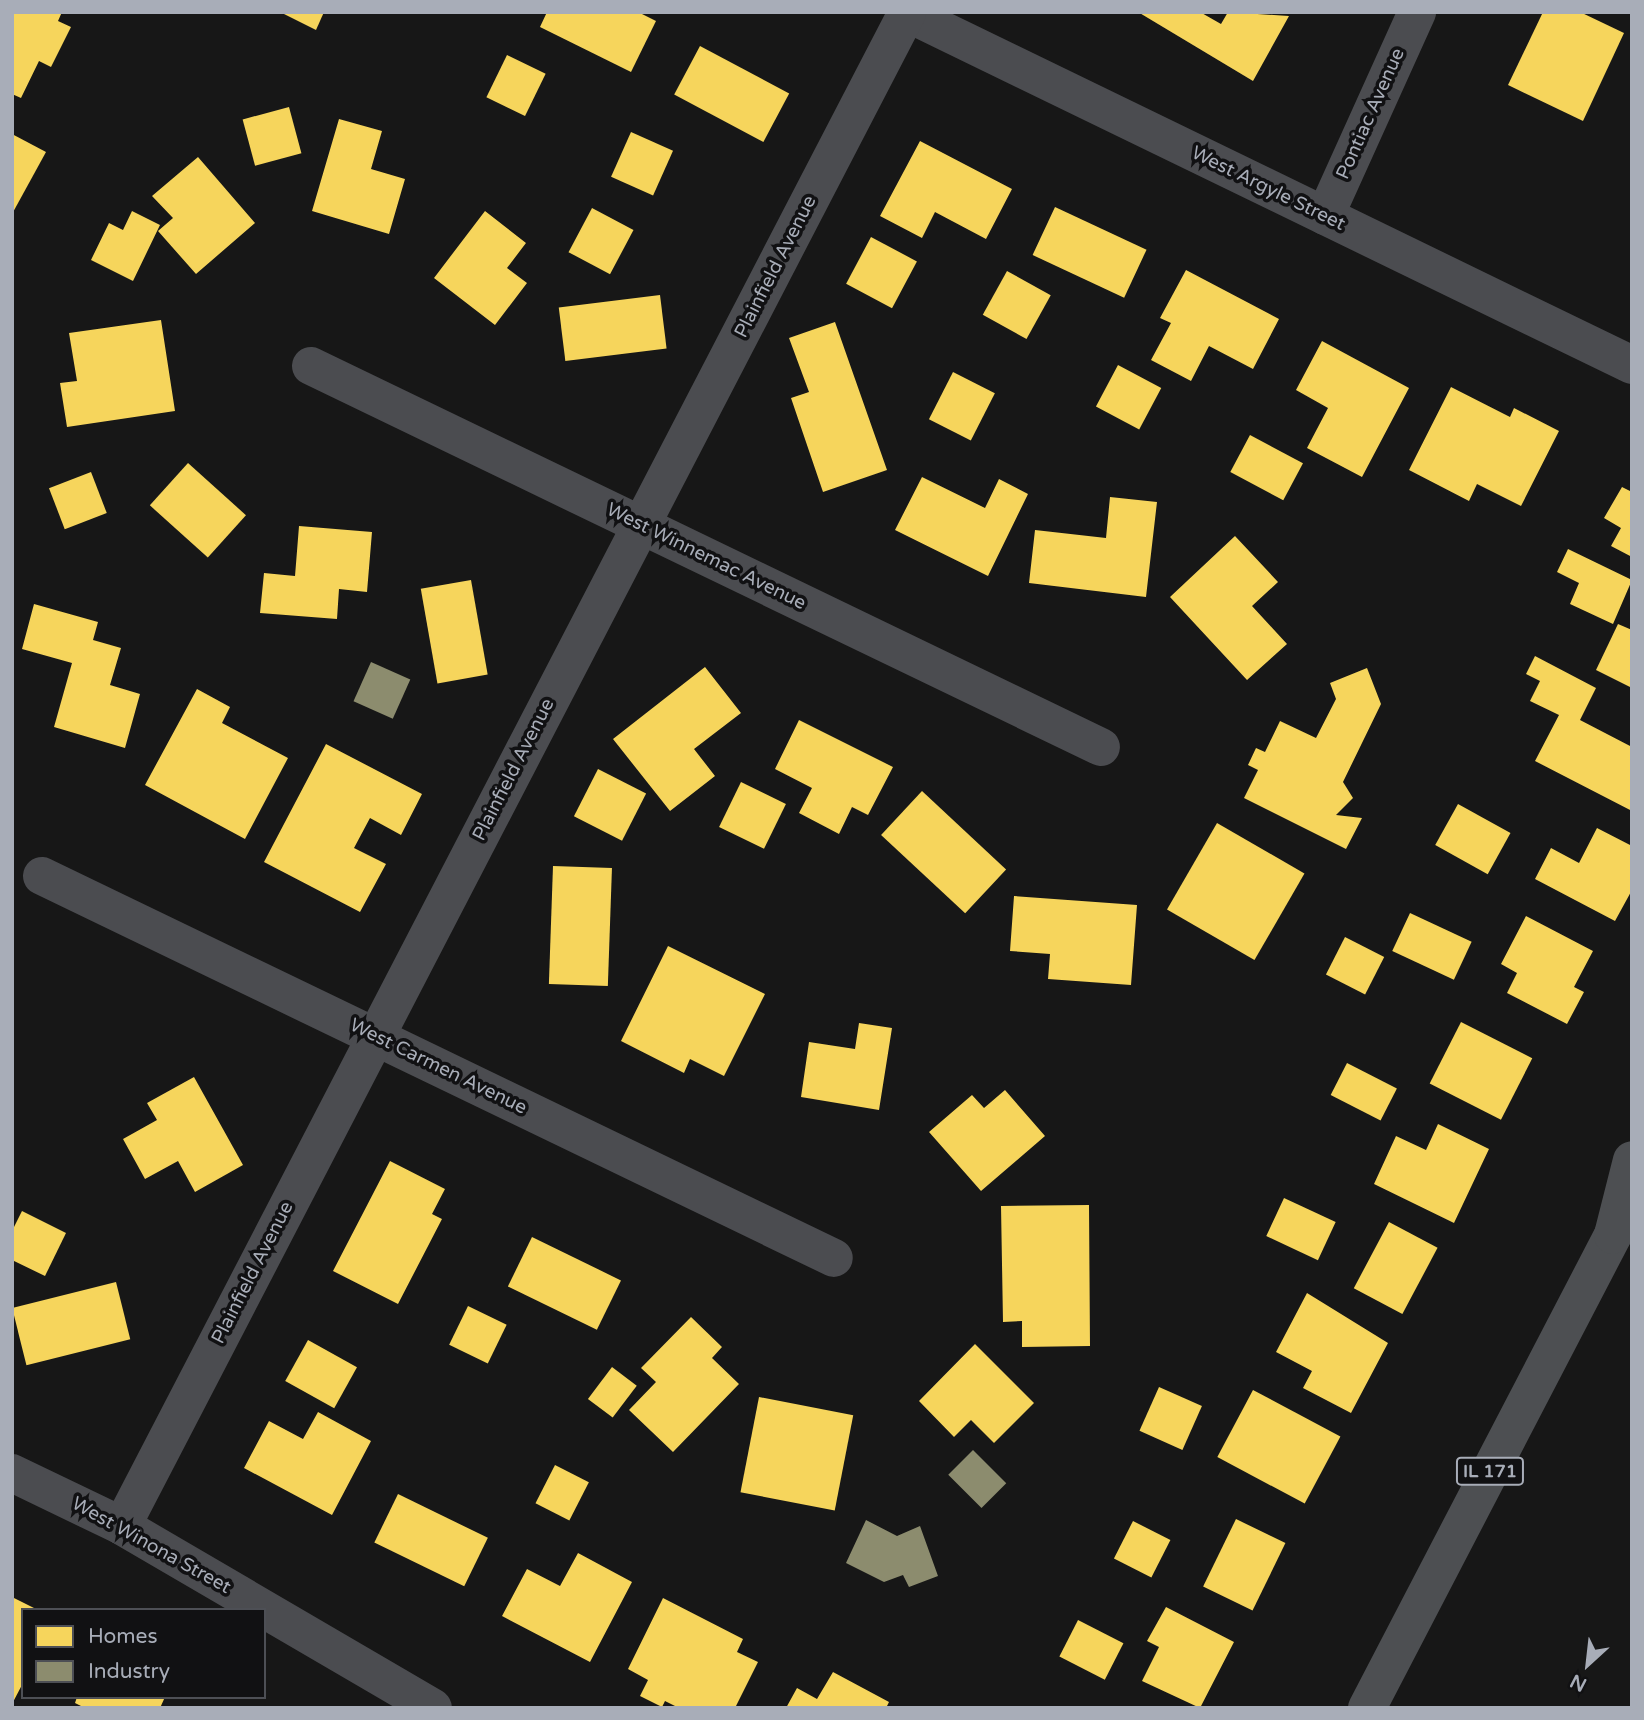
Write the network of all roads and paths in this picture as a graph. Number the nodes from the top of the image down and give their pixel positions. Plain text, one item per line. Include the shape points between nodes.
1 (1417, 12) edge
2 (906, 13) edge
3 (1325, 216) junction
4 (1632, 365) edge
5 (311, 366) dead end
6 (641, 526) junction
7 (1101, 747) dead end
8 (43, 876) dead end
9 (375, 1037) junction
10 (1632, 1160) edge
11 (1622, 1225) edge
12 (834, 1258) dead end
13 (12, 1473) edge
14 (121, 1526) junction
15 (262, 1608) edge
16 (266, 1611) edge
17 (433, 1708) edge
18 (1367, 1708) edge

1 - 3 street, Pontiac Avenue
2 - 3 street, West Argyle Street
2 - 6 street, Plainfield Avenue
3 - 4 street, West Argyle Street
5 - 6 street, West Winnemac Avenue
6 - 7 street, West Winnemac Avenue
6 - 9 street, Plainfield Avenue
8 - 9 street, West Carmen Avenue
9 - 12 street, West Carmen Avenue
9 - 14 street, Plainfield Avenue
10 - 11 main road, IL 171
11 - 18 main road, IL 171
13 - 14 street, West Winona Street
14 - 15 street, West Winona Street
16 - 17 street, West Winona Street

